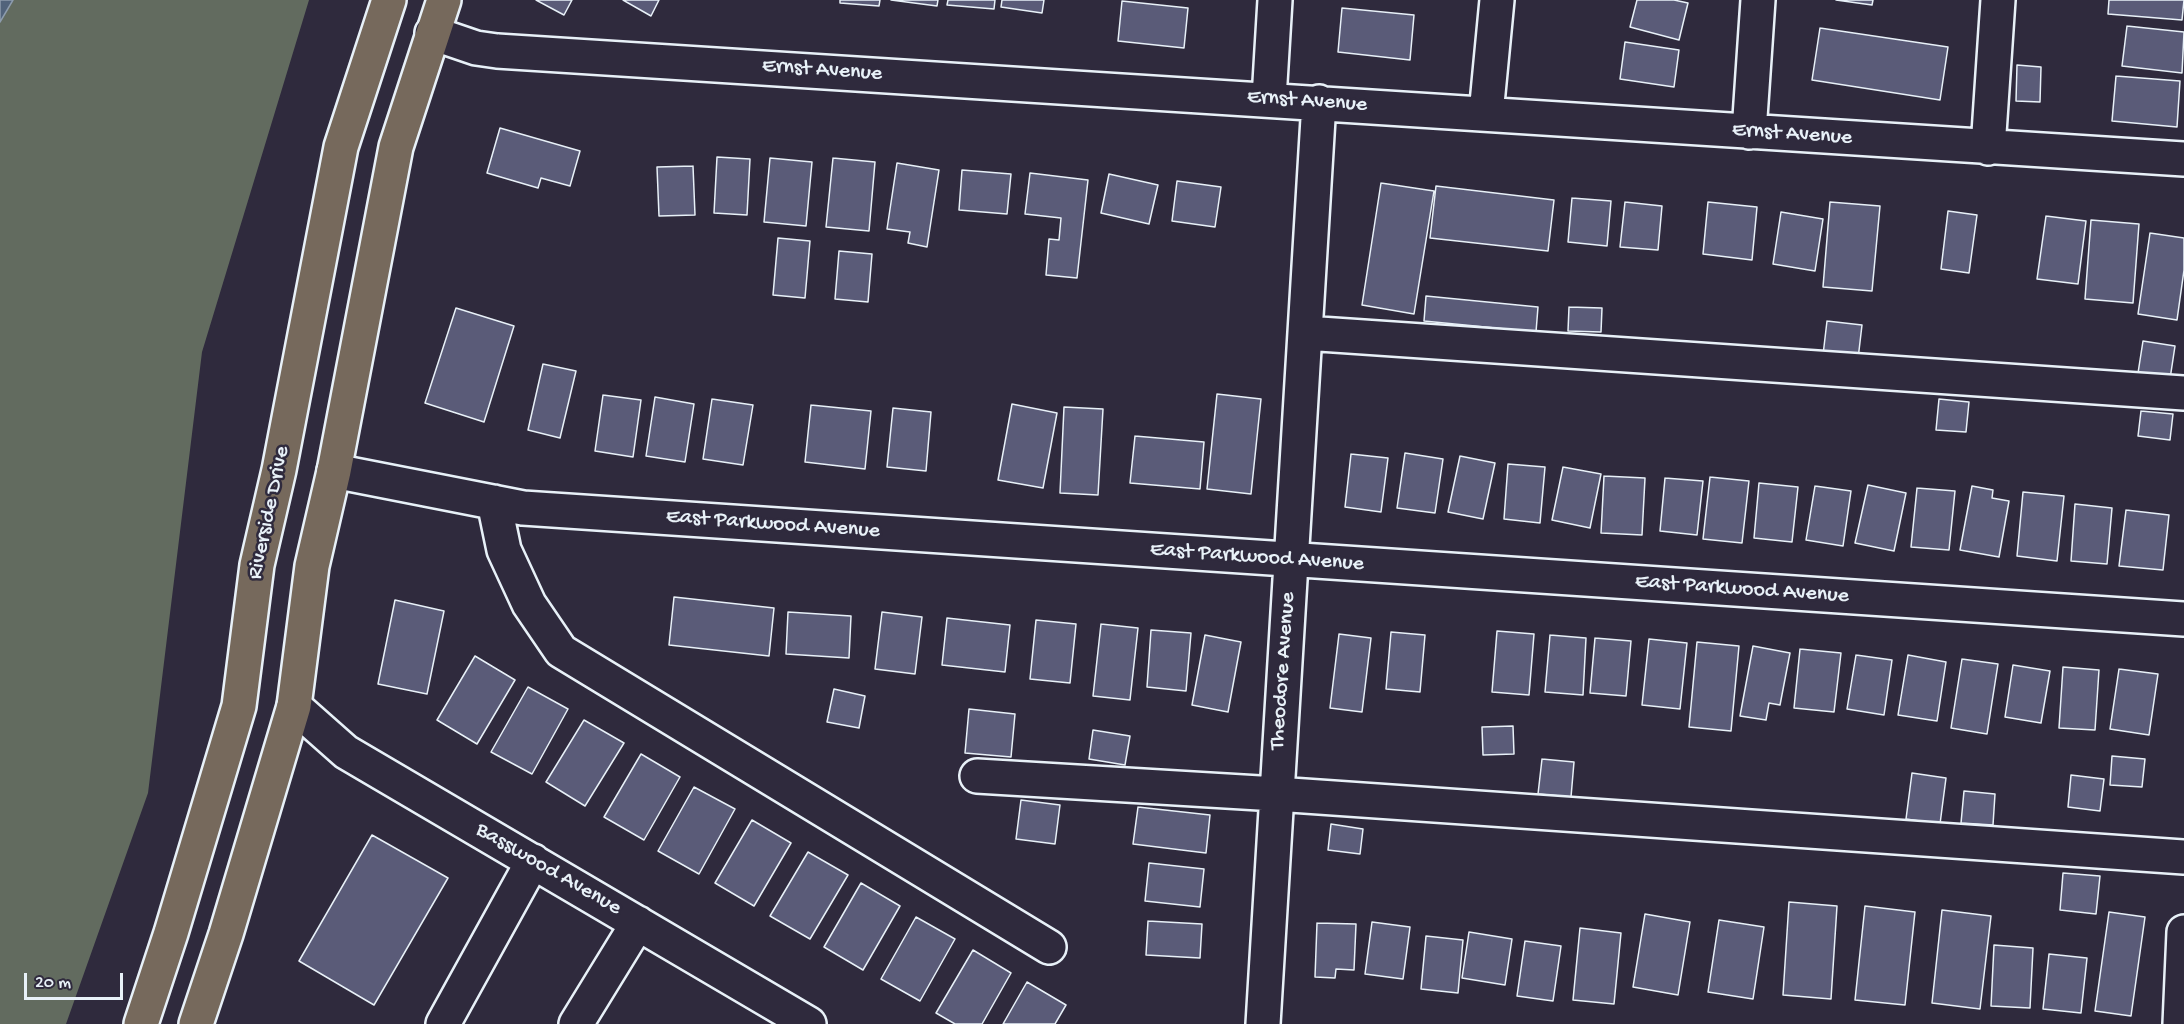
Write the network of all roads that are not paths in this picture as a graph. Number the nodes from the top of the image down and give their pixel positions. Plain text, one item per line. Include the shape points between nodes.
1 (388, 0) edge
2 (444, 0) edge
3 (1275, 0) edge
4 (1497, 0) edge
5 (1758, 0) edge
6 (1998, 0) edge
7 (432, 33) junction
8 (1269, 99) junction
9 (1319, 102) junction
10 (1486, 114) junction
11 (1749, 132) junction
12 (1988, 148) junction
13 (2184, 159) edge
14 (1305, 333) junction
15 (2184, 393) edge
16 (334, 471) junction
17 (494, 502) junction
18 (1291, 561) junction
19 (2184, 619) edge
20 (294, 706) junction
21 (977, 776) dead end
22 (1276, 794) junction
23 (2184, 856) edge
24 (533, 861) junction
25 (638, 923) junction
26 (2184, 932) edge
27 (1049, 947) dead end
28 (141, 1024) edge
29 (196, 1024) edge
30 (443, 1024) edge
31 (576, 1024) edge
32 (809, 1024) edge
33 (1263, 1024) edge
34 (2180, 1024) edge

1 - 28 main road, Riverside Drive via 341,147 257,565 239,705
2 - 7 main road
3 - 8 street
4 - 10 street
5 - 11 street
6 - 12 street
7 - 8 street, Ernst Avenue via 497,51
7 - 16 main road via 396,147
8 - 9 street, Ernst Avenue
9 - 10 street, Ernst Avenue
9 - 14 street, Theodore Avenue
10 - 11 street, Ernst Avenue
11 - 12 street, Ernst Avenue
12 - 13 street, Ernst Avenue
14 - 15 street
14 - 18 street, Theodore Avenue
16 - 17 street, East Parkwood Avenue
16 - 20 main road via 312,566
17 - 18 street, East Parkwood Avenue via 523,508
17 - 27 street via 504,550 529,604 561,651
18 - 19 street, East Parkwood Avenue
18 - 22 street, Theodore Avenue
20 - 24 street, Basswood Avenue via 346,752
20 - 29 main road
21 - 22 street
22 - 23 street
22 - 33 street, Theodore Avenue
24 - 25 street, Basswood Avenue
24 - 30 street
25 - 31 street
25 - 32 street, Basswood Avenue
26 - 34 street

